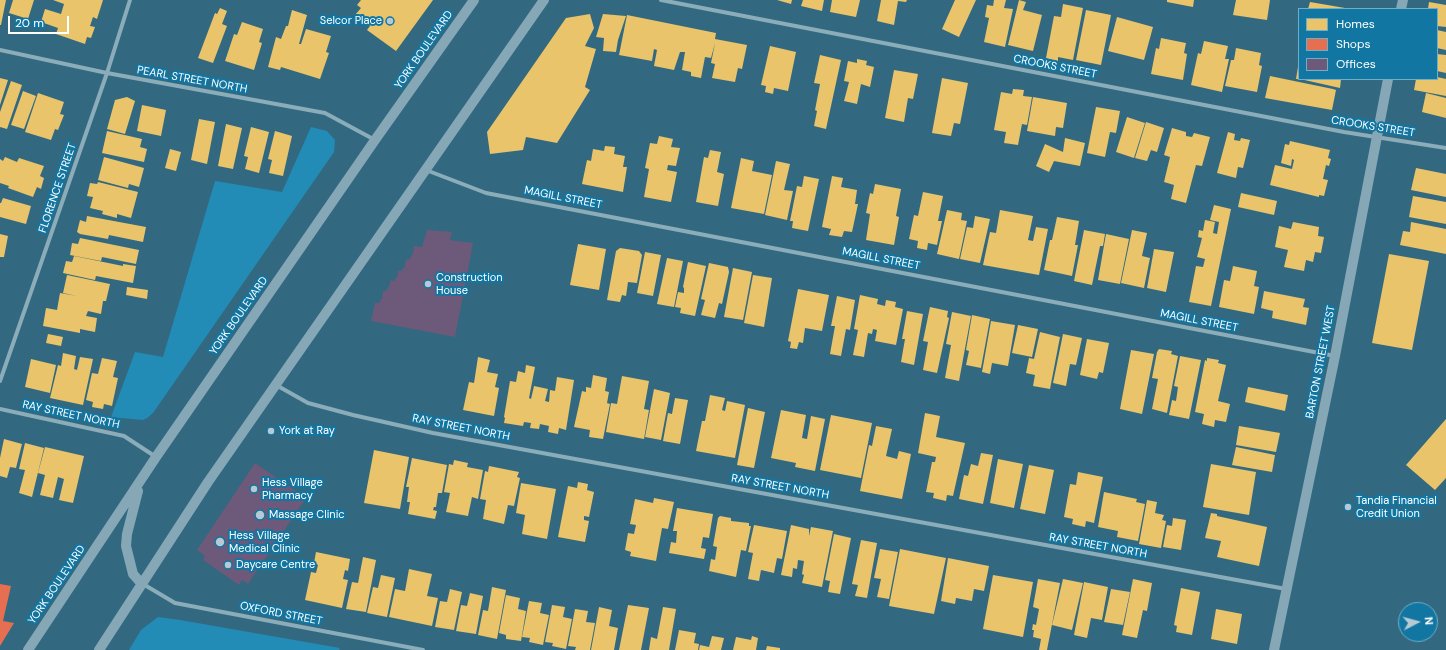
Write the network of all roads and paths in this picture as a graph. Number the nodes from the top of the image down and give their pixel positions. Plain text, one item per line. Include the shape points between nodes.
1 (130, 0) edge
2 (474, 0) edge
3 (544, 0) edge
4 (661, 0) edge
5 (0, 50) edge
6 (107, 73) junction
7 (1388, 80) edge
8 (1376, 137) junction
9 (375, 140) junction
10 (1446, 148) edge
11 (426, 170) junction
12 (1335, 356) junction
13 (0, 381) edge
14 (276, 385) junction
15 (0, 409) edge
16 (156, 457) junction
17 (140, 484) junction
18 (141, 583) junction
19 (1286, 589) junction
20 (28, 650) edge
21 (99, 650) edge
22 (423, 650) edge
23 (1274, 650) edge

1 - 6 street, FLORENCE STREET
2 - 9 main road, YORK BOULEVARD
3 - 11 main road
4 - 8 street, CROOKS STREET
5 - 6 street, PEARL STREET NORTH
6 - 9 street, PEARL STREET NORTH via 325,113
6 - 13 street, FLORENCE STREET
7 - 8 main road, BARTON STREET WEST
8 - 10 street, CROOKS STREET
8 - 12 main road, BARTON STREET WEST
9 - 16 main road, YORK BOULEVARD
11 - 12 street, MAGILL STREET via 486,193
11 - 14 main road
12 - 19 main road, BARTON STREET WEST
14 - 18 main road
14 - 19 street, RAY STREET NORTH via 308,403 433,433
15 - 16 street, RAY STREET NORTH via 124,436
16 - 17 main road, YORK BOULEVARD
17 - 18 main road via 126,546 133,574
17 - 20 main road, YORK BOULEVARD
18 - 21 main road
18 - 22 street, OXFORD STREET via 175,603
19 - 23 main road, BARTON STREET WEST

